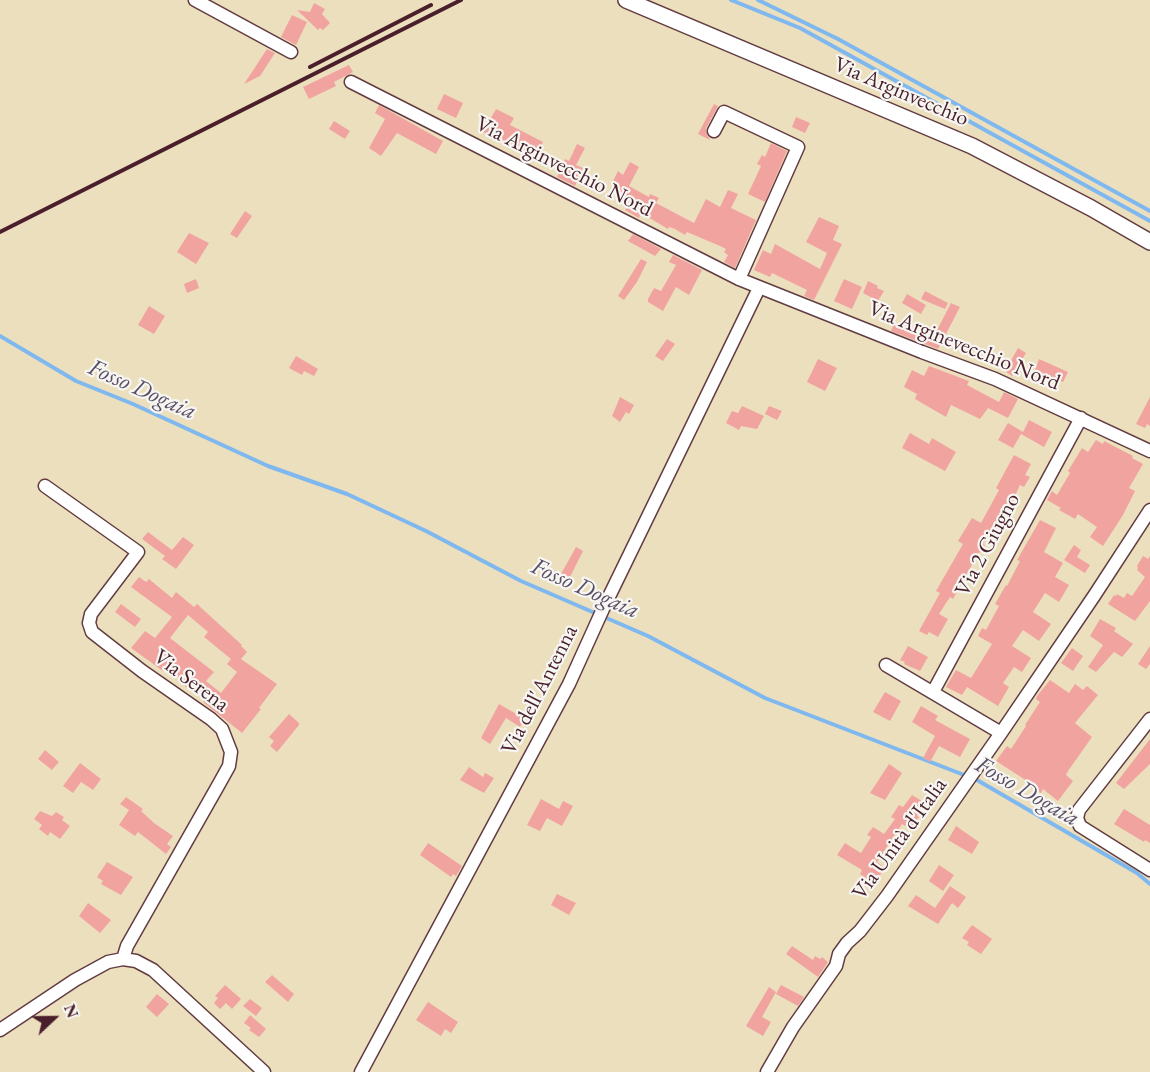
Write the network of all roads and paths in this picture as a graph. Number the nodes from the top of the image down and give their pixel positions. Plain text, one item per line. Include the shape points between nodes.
1 (195, 0) edge
2 (626, 0) edge
3 (291, 52) dead end
4 (351, 82) dead end
5 (714, 131) dead end
6 (1150, 242) edge
7 (739, 279) junction
8 (759, 288) junction
9 (1081, 418) junction
10 (1150, 451) edge
11 (45, 486) dead end
12 (1150, 510) edge
13 (886, 665) dead end
14 (933, 692) junction
15 (1150, 719) edge
16 (1001, 734) junction
17 (1150, 870) edge
18 (123, 959) junction
19 (0, 1030) edge
20 (264, 1072) edge
21 (361, 1072) edge
22 (767, 1072) edge

1 - 3 street
2 - 6 main road, Via Arginvecchio via 972,146
4 - 7 street, Via Arginvecchio Nord
5 - 7 street via 724,112 798,147
7 - 8 street, Via Arginvecchio Nord
8 - 9 street, Via Arginevecchio Nord via 995,379
8 - 21 street, Via dell'Antenna via 569,684
9 - 10 street, Via Arginevecchio Nord
9 - 14 street, Via 2 Giugno
11 - 18 street, Via Serena via 138,552 91,614 90,628 211,719 222,729 231,752 229,766
12 - 16 street, Via Unità d'Italia
13 - 14 street
14 - 16 street
15 - 17 street via 1079,810 1077,818 1080,826
16 - 22 street, Via Unità d'Italia via 861,931 839,954 836,966
18 - 19 street via 108,962 75,980
18 - 20 street via 153,970

